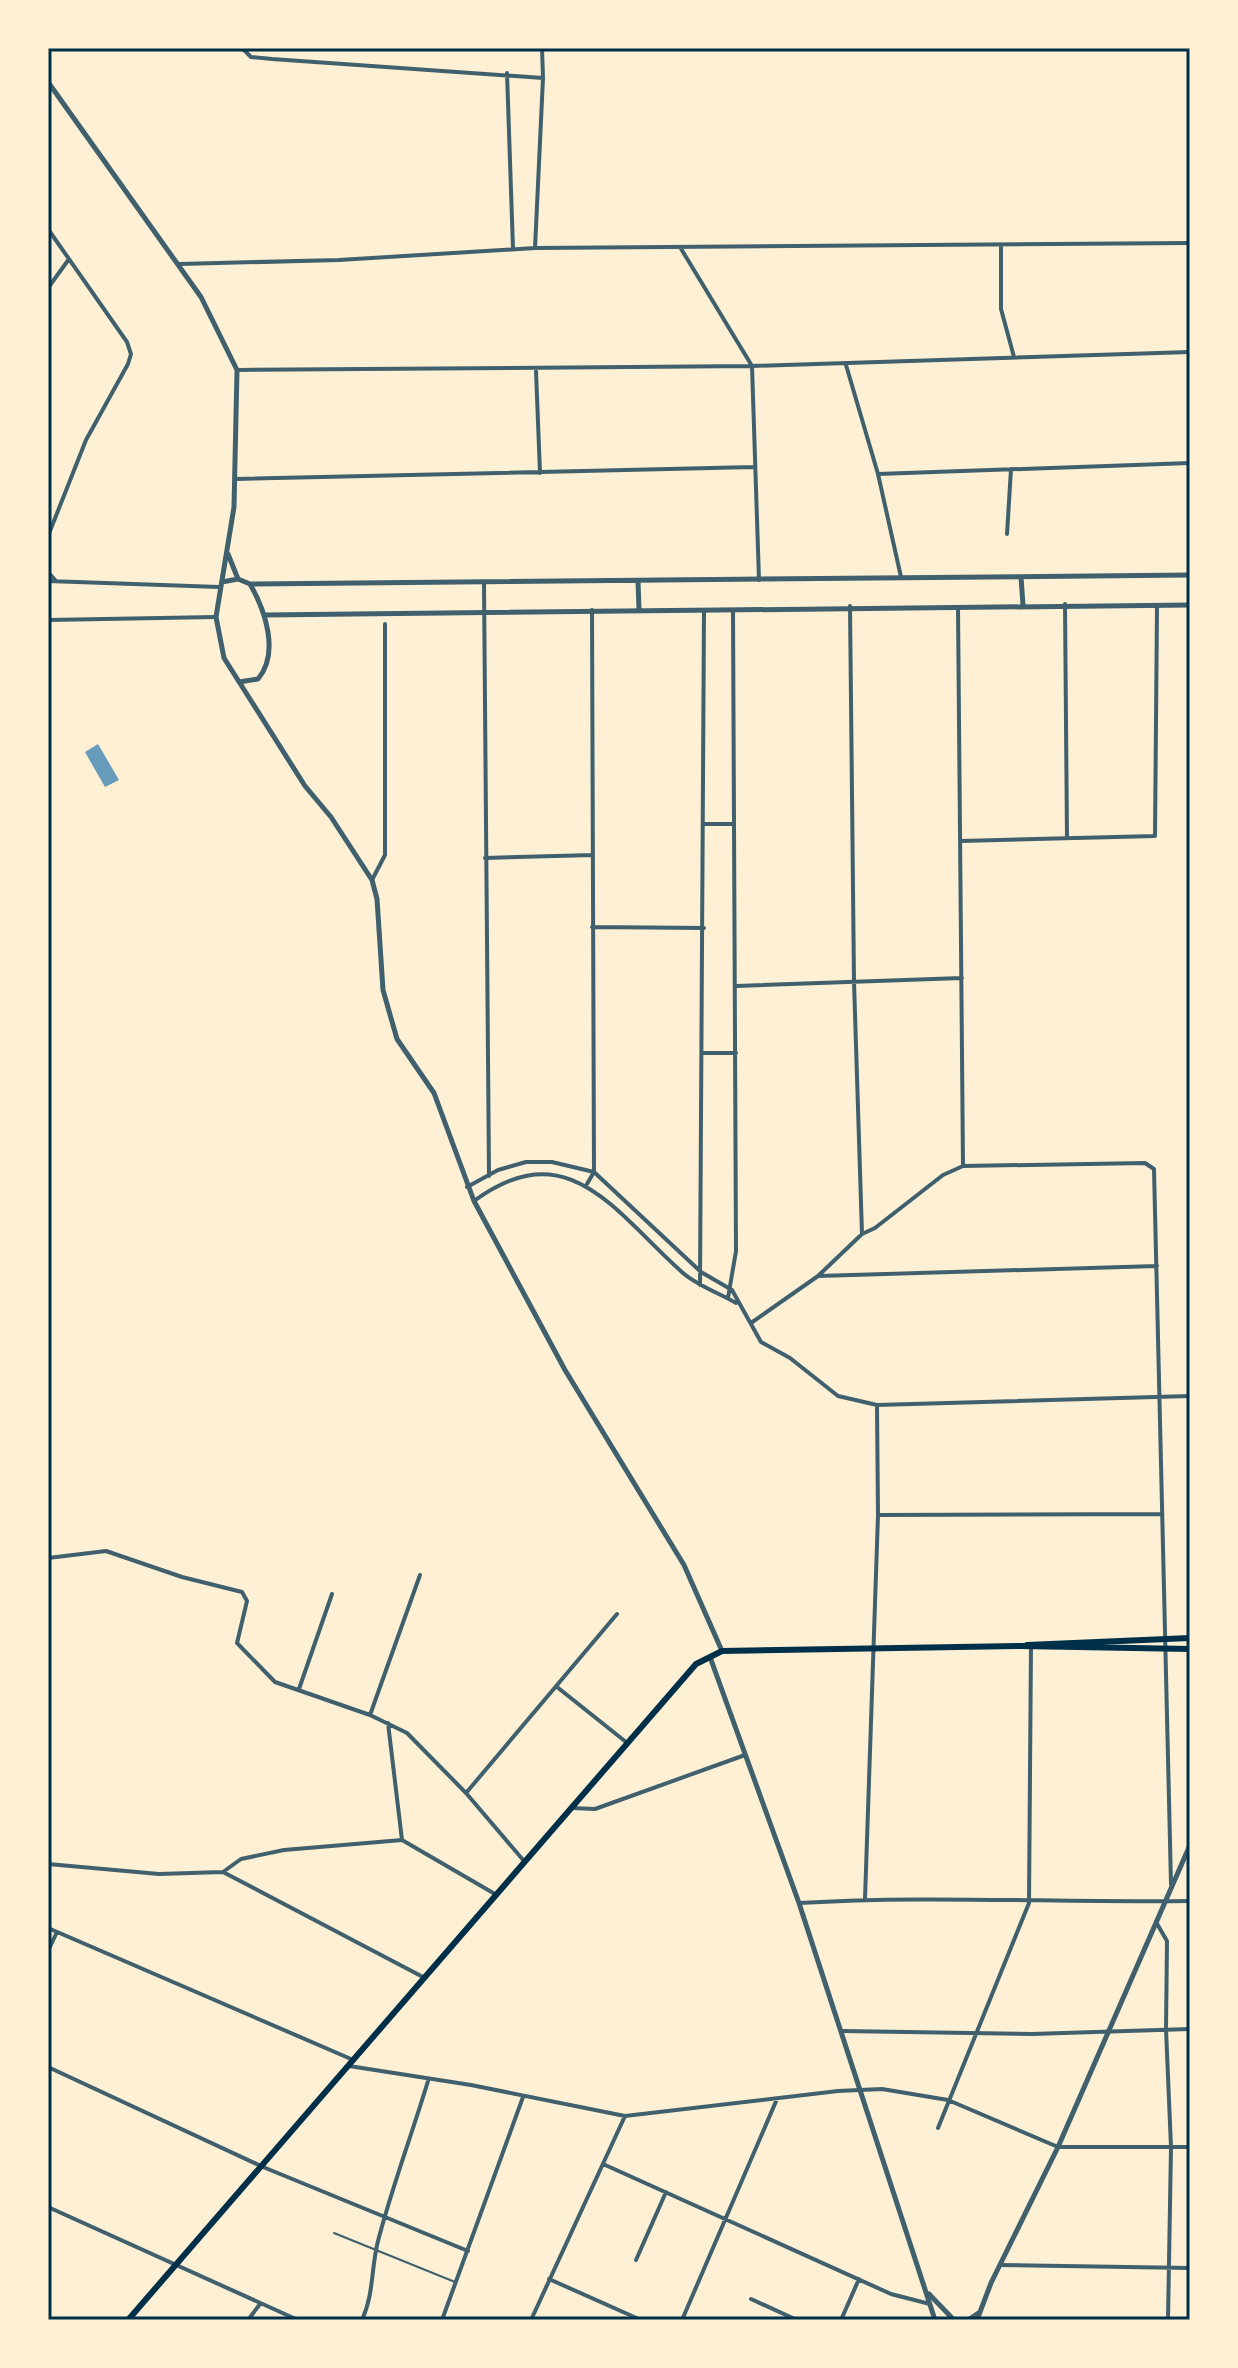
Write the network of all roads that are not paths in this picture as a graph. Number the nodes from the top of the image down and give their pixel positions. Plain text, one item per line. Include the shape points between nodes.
1 (242, 48) edge
2 (542, 48) edge
3 (507, 73) junction
4 (543, 78) junction
5 (48, 82) edge
6 (48, 229) edge
7 (1190, 243) edge
8 (680, 247) junction
9 (1001, 247) junction
10 (535, 248) junction
11 (513, 249) junction
12 (69, 259) junction
13 (179, 264) junction
14 (48, 288) edge
15 (1190, 352) edge
16 (1014, 357) junction
17 (846, 364) junction
18 (752, 366) junction
19 (237, 370) junction
20 (536, 370) junction
21 (1190, 463) edge
22 (754, 467) junction
23 (1011, 469) junction
24 (540, 473) junction
25 (878, 474) junction
26 (236, 479) junction
27 (1007, 534) dead end
28 (48, 536) edge
29 (227, 554) junction
30 (48, 572) edge
31 (1190, 575) edge
32 (1021, 577) junction
33 (238, 579) junction
34 (901, 579) junction
35 (759, 580) junction
36 (48, 581) edge
37 (56, 581) junction
38 (638, 581) junction
39 (250, 584) junction
40 (484, 584) junction
41 (220, 585) junction
42 (1065, 604) junction
43 (1023, 605) junction
44 (1190, 605) edge
45 (850, 606) junction
46 (958, 606) junction
47 (1157, 606) junction
48 (733, 608) junction
49 (639, 609) junction
50 (704, 609) junction
51 (592, 610) junction
52 (483, 613) junction
53 (265, 615) junction
54 (216, 617) junction
55 (48, 620) edge
56 (385, 624) dead end
57 (239, 682) junction
58 (704, 824) junction
59 (734, 824) junction
60 (1067, 838) junction
61 (961, 841) junction
62 (593, 855) junction
63 (485, 858) junction
64 (372, 880) junction
65 (592, 927) junction
66 (704, 928) junction
67 (962, 978) junction
68 (854, 982) junction
69 (736, 986) junction
70 (703, 1053) junction
71 (736, 1053) junction
72 (570, 1166) junction
73 (963, 1166) junction
74 (594, 1172) junction
75 (489, 1176) junction
76 (567, 1178) junction
77 (587, 1184) junction
78 (467, 1187) junction
79 (474, 1201) junction
80 (862, 1234) junction
81 (1157, 1266) junction
82 (701, 1272) junction
83 (818, 1276) junction
84 (700, 1285) junction
85 (732, 1290) junction
86 (728, 1298) junction
87 (738, 1304) junction
88 (751, 1323) junction
89 (1158, 1396) junction
90 (1190, 1396) edge
91 (877, 1405) junction
92 (1161, 1514) junction
93 (878, 1515) junction
94 (48, 1558) edge
95 (420, 1575) dead end
96 (332, 1594) dead end
97 (617, 1614) dead end
98 (1190, 1638) edge
99 (1165, 1639) junction
100 (1031, 1646) junction
101 (1166, 1648) junction
102 (1190, 1649) edge
103 (722, 1651) junction
104 (871, 1651) junction
105 (710, 1656) junction
106 (557, 1687) junction
107 (299, 1689) junction
108 (370, 1715) junction
109 (388, 1723) junction
110 (626, 1742) junction
111 (747, 1755) junction
112 (466, 1793) junction
113 (569, 1808) junction
114 (402, 1840) junction
115 (1190, 1845) edge
116 (524, 1861) junction
117 (48, 1864) edge
118 (223, 1872) junction
119 (1171, 1886) junction
120 (495, 1894) junction
121 (865, 1899) junction
122 (1190, 1901) edge
123 (1163, 1902) junction
124 (799, 1903) junction
125 (1029, 1903) junction
126 (1155, 1920) junction
127 (48, 1928) edge
128 (57, 1932) junction
129 (48, 1951) edge
130 (423, 1977) junction
131 (1166, 2029) junction
132 (1190, 2029) edge
133 (842, 2031) junction
134 (976, 2033) junction
135 (1105, 2033) junction
136 (348, 2062) junction
137 (48, 2067) edge
138 (429, 2080) junction
139 (861, 2090) junction
140 (524, 2096) junction
141 (777, 2099) junction
142 (948, 2100) junction
143 (625, 2116) junction
144 (938, 2128) dead end
145 (1058, 2147) junction
146 (1171, 2147) junction
147 (1190, 2147) edge
148 (603, 2164) junction
149 (263, 2167) junction
150 (666, 2192) junction
151 (49, 2209) edge
152 (725, 2217) junction
153 (384, 2218) junction
154 (334, 2233) dead end
155 (376, 2248) junction
156 (468, 2251) junction
157 (636, 2260) dead end
158 (175, 2265) junction
159 (1000, 2265) junction
160 (1190, 2268) edge
161 (1170, 2269) junction
162 (549, 2279) junction
163 (859, 2279) junction
164 (457, 2283) junction
165 (929, 2293) junction
166 (751, 2299) dead end
167 (260, 2304) junction
168 (930, 2304) junction
169 (981, 2312) junction
170 (951, 2319) edge
171 (128, 2320) edge
172 (248, 2320) edge
173 (298, 2320) edge
174 (362, 2320) edge
175 (442, 2320) edge
176 (531, 2320) edge
177 (641, 2320) edge
178 (682, 2320) edge
179 (797, 2320) edge
180 (841, 2320) edge
181 (935, 2320) edge
182 (962, 2320) edge
183 (968, 2320) edge
184 (977, 2320) edge
185 (1168, 2320) edge

1 - 3 street via 251,57 272,59
2 - 4 street
3 - 4 street
3 - 11 street
4 - 10 street
5 - 13 street
6 - 12 street
7 - 9 street
8 - 9 street
8 - 10 street
8 - 18 street
9 - 16 street via 1001,309
10 - 11 street
11 - 13 street
12 - 14 street
12 - 28 street via 127,342 131,359 86,440
13 - 19 street
15 - 16 street
16 - 17 street
17 - 18 street
17 - 25 street
18 - 20 street
18 - 22 street
19 - 20 street
19 - 26 street
20 - 24 street
21 - 23 street
22 - 24 street
22 - 35 street
23 - 25 street
23 - 27 street
24 - 26 street
25 - 34 street
26 - 29 street
29 - 33 street
29 - 41 street
30 - 37 street
31 - 32 street
32 - 34 street
32 - 43 street
33 - 39 street
33 - 41 street
34 - 35 street
35 - 38 street
36 - 37 street
37 - 41 street
38 - 40 street
38 - 49 street
39 - 40 street
39 - 53 street
40 - 52 street
41 - 54 street
42 - 43 street
42 - 47 street
42 - 60 street
43 - 46 street
44 - 47 street
45 - 46 street
45 - 48 street
45 - 68 street
46 - 61 street
47 - 60 street via 1155,836
48 - 50 street
48 - 59 street
49 - 50 street
49 - 51 street
50 - 58 street
51 - 52 street
51 - 62 street
52 - 53 street
52 - 63 street
53 - 57 street via 264,672 258,679
54 - 55 street
54 - 57 street via 224,658
56 - 64 street via 385,855
57 - 64 street
58 - 59 street
58 - 66 street
59 - 69 street
60 - 61 street
61 - 67 street
62 - 63 street
62 - 65 street
63 - 75 street
64 - 78 street via 383,990 394,1034 434,1093
65 - 66 street
65 - 74 street
66 - 70 street
67 - 68 street
67 - 73 street
68 - 69 street
68 - 80 street
69 - 71 street
70 - 71 street
70 - 82 street
71 - 85 street
72 - 74 street
72 - 75 street via 526,1162
72 - 76 street
73 - 80 street
73 - 81 street via 1145,1163 1154,1169
74 - 77 street
74 - 82 street
75 - 78 street
76 - 77 street
76 - 79 street via 525,1176
77 - 84 street
78 - 79 street
79 - 103 street via 565,1370 684,1565
80 - 83 street
81 - 83 street
81 - 89 street
82 - 84 street
82 - 85 street
83 - 88 street
84 - 86 street
85 - 86 street
85 - 87 street
86 - 87 street
87 - 88 street
88 - 91 street via 761,1342 825,1388
89 - 90 street
89 - 91 street
89 - 92 street
91 - 93 street
92 - 93 street
92 - 99 street
93 - 104 street
94 - 107 street via 112,1552 242,1592 247,1601 237,1643 275,1682
95 - 108 street
96 - 107 street
97 - 106 street
98 - 99 main road
99 - 100 main road
99 - 101 street
100 - 101 main road
100 - 104 main road
100 - 125 street
101 - 102 main road
101 - 119 street
103 - 104 main road
103 - 105 main road
104 - 121 street
105 - 110 main road via 690,1669
105 - 111 street
106 - 110 street
106 - 112 street
107 - 108 street
108 - 109 street
109 - 112 street via 416,1740
109 - 114 street
110 - 113 main road
111 - 113 street via 595,1809
111 - 124 street
112 - 116 street
113 - 116 main road
114 - 118 street via 284,1850 241,1859
114 - 120 street
115 - 119 street
116 - 120 main road
117 - 118 street via 159,1874
118 - 130 street
119 - 123 street
120 - 130 main road
121 - 124 street
121 - 125 street
122 - 123 street
123 - 125 street
123 - 126 street
124 - 133 street
125 - 134 street
126 - 131 street via 1167,1941
126 - 135 street
127 - 128 street
128 - 129 street
128 - 136 street
130 - 136 main road
131 - 132 street
131 - 135 street
131 - 146 street
133 - 134 street
133 - 139 street
134 - 135 street
134 - 142 street
135 - 145 street
136 - 138 street
136 - 149 main road
137 - 149 street
138 - 140 street
138 - 153 street
139 - 141 street
139 - 142 street
139 - 165 street
140 - 143 street
140 - 156 street
141 - 143 street
141 - 152 street
142 - 144 street
142 - 145 street
143 - 148 street
145 - 146 street
145 - 159 street
146 - 147 street
146 - 161 street
148 - 150 street
148 - 162 street
149 - 153 street
149 - 158 main road
150 - 152 street
150 - 157 street
151 - 158 street
152 - 163 street
152 - 178 street
153 - 155 street
153 - 156 street
154 - 155 lane
155 - 164 lane
155 - 174 street via 372,2294
156 - 164 street
158 - 167 street
158 - 171 main road
159 - 161 street
159 - 169 street
160 - 161 street
161 - 185 street
162 - 176 street
162 - 177 street
163 - 168 street via 904,2300
163 - 180 street
164 - 175 street
165 - 168 street
165 - 170 street
166 - 179 street
167 - 172 street
167 - 173 street
168 - 181 street
169 - 183 street
169 - 184 street
170 - 182 street

